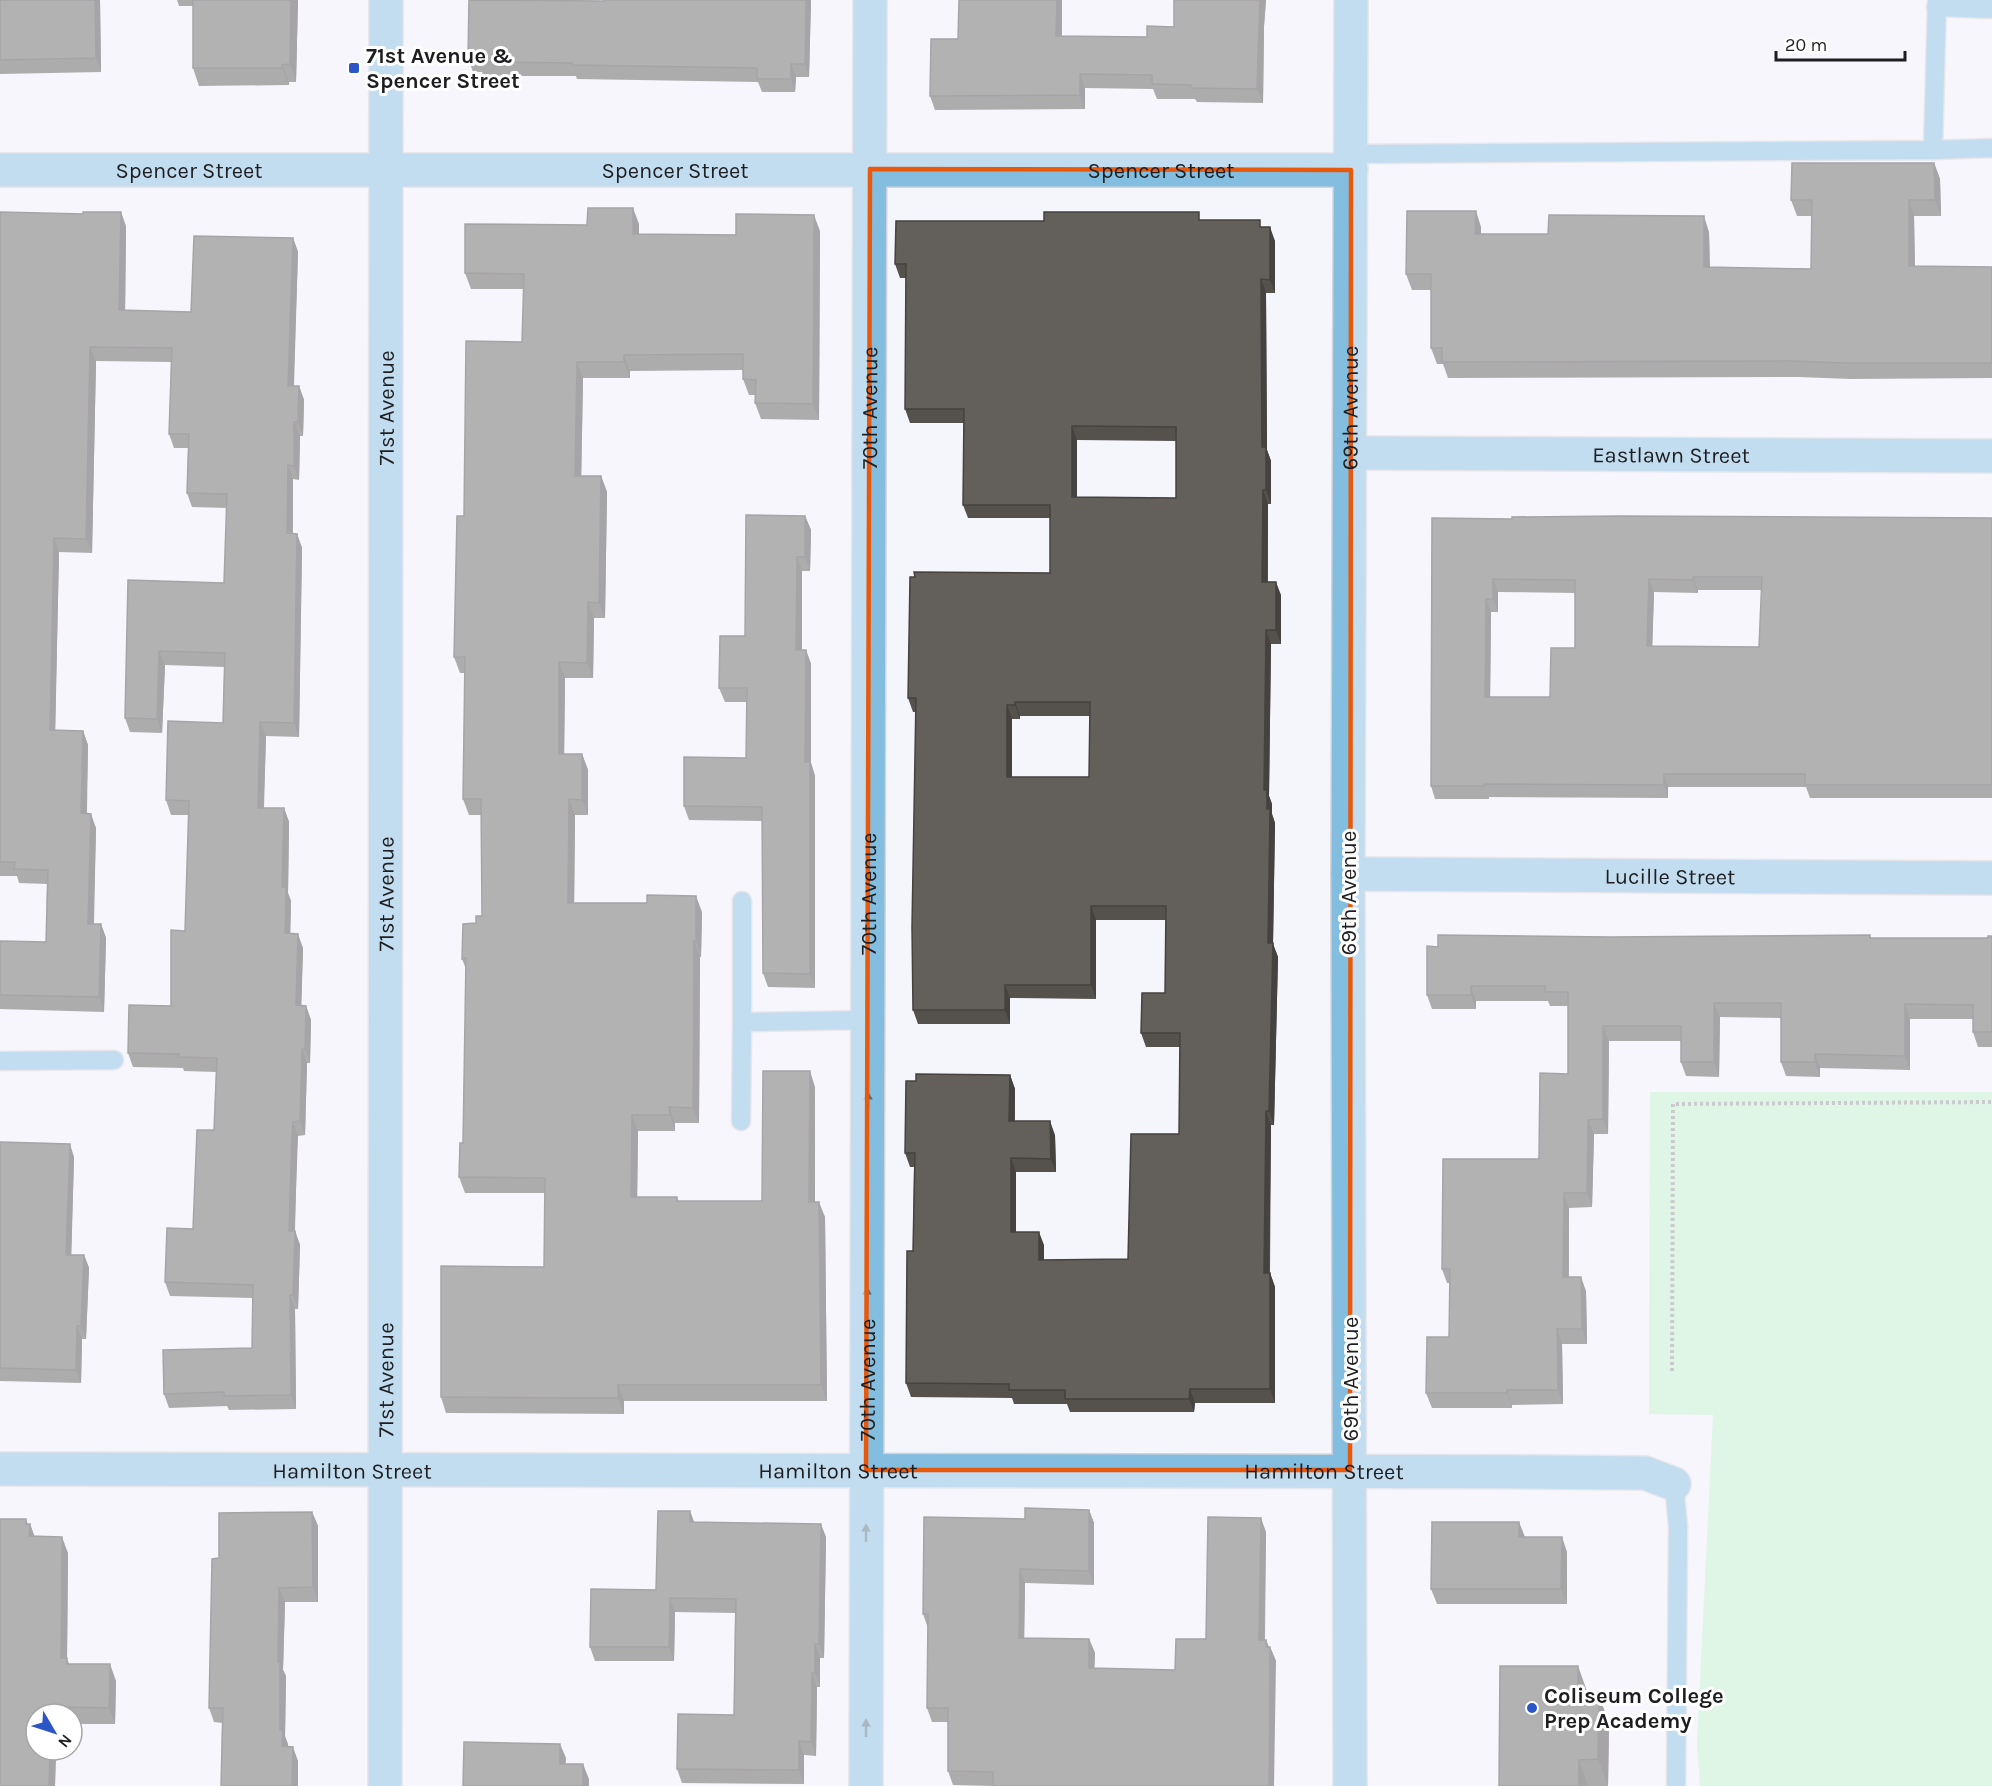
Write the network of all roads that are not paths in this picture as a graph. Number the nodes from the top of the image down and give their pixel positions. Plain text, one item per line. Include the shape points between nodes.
1 (386, 0) edge
2 (870, 0) edge
3 (1351, 0) edge
4 (1937, 4) edge
5 (1992, 9) edge
6 (1992, 148) edge
7 (1933, 150) junction
8 (1351, 162) junction
9 (386, 169) junction
10 (870, 169) junction
11 (0, 170) edge
12 (1350, 453) junction
13 (1992, 456) edge
14 (1348, 874) junction
15 (1992, 878) edge
16 (742, 901) dead end
17 (868, 1020) junction
18 (742, 1022) junction
19 (114, 1060) dead end
20 (0, 1061) edge
21 (741, 1121) dead end
22 (0, 1469) edge
23 (866, 1470) junction
24 (1350, 1470) junction
25 (385, 1472) junction
26 (1674, 1484) joint
27 (385, 1786) edge
28 (866, 1786) edge
29 (1350, 1786) edge
30 (1676, 1786) edge

1 - 9 street, 71st Avenue
2 - 10 street, 70th Avenue
3 - 8 street, 69th Avenue
4 - 5 lane
4 - 7 lane
6 - 7 lane
7 - 8 lane
8 - 10 street, Spencer Street
8 - 12 street, 69th Avenue
9 - 10 street, Spencer Street
9 - 11 street, Spencer Street
9 - 25 street, 71st Avenue
10 - 17 street, 70th Avenue
12 - 13 street, Eastlawn Street
12 - 14 street, 69th Avenue
14 - 15 street, Lucille Street
14 - 24 street, 69th Avenue
16 - 18 lane
17 - 18 lane
23 -> 17 street, 70th Avenue
18 - 21 lane
19 - 20 lane
22 - 25 street, Hamilton Street
23 - 24 street, Hamilton Street
23 - 25 street, Hamilton Street
28 -> 23 street, 70th Avenue
24 - 26 street, Hamilton Street via 1646,1473
24 - 29 street, 69th Avenue
25 - 27 street, 71st Avenue
26 - 30 lane via 1678,1526

